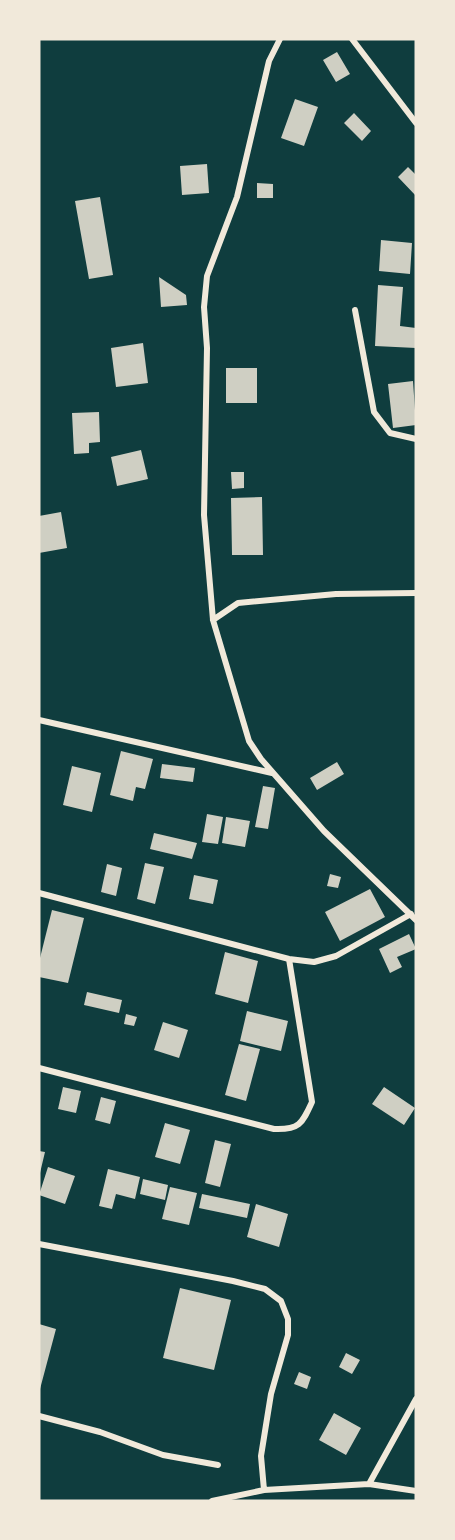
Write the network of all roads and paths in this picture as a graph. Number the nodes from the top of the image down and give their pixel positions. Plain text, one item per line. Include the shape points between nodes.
1 (280, 39) edge
2 (352, 39) edge
3 (416, 123) edge
4 (356, 309) dead end
5 (416, 440) edge
6 (416, 593) edge
7 (213, 620) junction
8 (39, 720) edge
9 (272, 772) junction
10 (39, 893) edge
11 (414, 917) edge
12 (289, 960) junction
13 (39, 1068) edge
14 (39, 1244) edge
15 (416, 1399) edge
16 (39, 1416) edge
17 (218, 1465) dead end
18 (369, 1484) junction
19 (264, 1491) junction
20 (416, 1491) edge
21 (212, 1501) edge

1 - 7 street via 269,61 237,197 207,276 204,515
2 - 3 street
4 - 5 street via 374,412 390,433
6 - 7 street via 336,594 238,603
7 - 9 street via 249,741
8 - 9 street
9 - 11 street via 324,831
10 - 12 street
11 - 12 street via 336,956 314,962
12 - 13 street via 312,1102 303,1121 292,1130 274,1129
14 - 19 street via 233,1281 265,1289 281,1301 288,1319 288,1335 271,1394 261,1456
15 - 18 street
16 - 17 street via 175,1458
18 - 19 street
18 - 20 street
19 - 21 street

